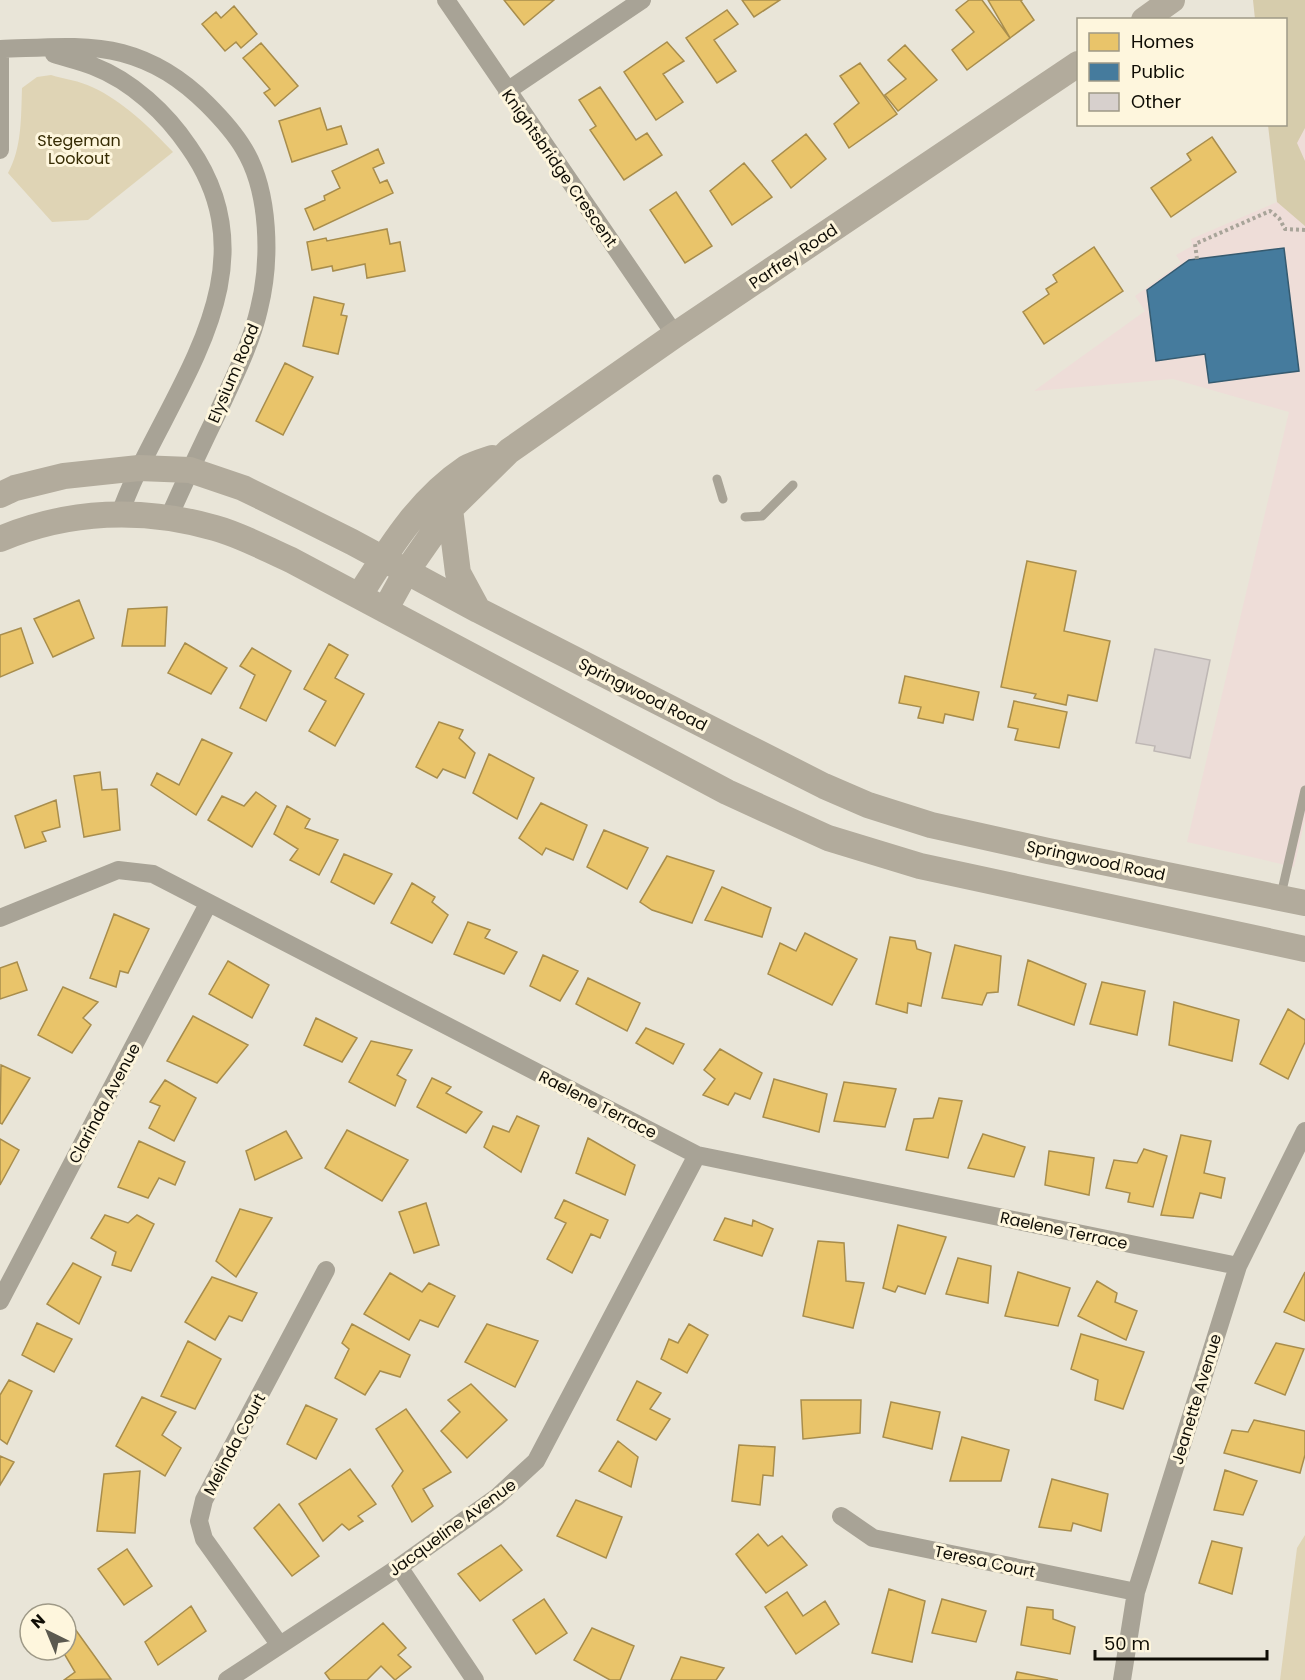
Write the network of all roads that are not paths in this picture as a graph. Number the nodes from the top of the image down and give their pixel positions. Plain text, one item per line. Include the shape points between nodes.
1 (446, 0) edge
2 (642, 0) edge
3 (1172, 0) edge
4 (1147, 18) edge
5 (34, 48) junction
6 (0, 49) edge
7 (1077, 65) edge
8 (507, 91) junction
9 (0, 150) edge
10 (675, 335) junction
11 (509, 451) junction
12 (139, 468) junction
13 (190, 470) junction
14 (717, 479) dead end
15 (793, 485) dead end
16 (0, 495) edge
17 (723, 499) dead end
18 (450, 509) junction
19 (120, 513) junction
20 (169, 517) junction
21 (745, 517) dead end
22 (0, 539) edge
23 (383, 558) junction
24 (406, 572) junction
25 (359, 596) junction
26 (385, 610) junction
27 (478, 610) junction
28 (1305, 790) edge
29 (1293, 900) edge
30 (208, 904) junction
31 (0, 918) edge
32 (1305, 949) edge
33 (1305, 1131) edge
34 (697, 1155) junction
35 (1238, 1266) junction
36 (326, 1270) dead end
37 (0, 1301) edge
38 (841, 1516) dead end
39 (399, 1567) junction
40 (1136, 1592) junction
41 (279, 1644) junction
42 (227, 1680) edge
43 (475, 1680) edge
44 (1122, 1680) edge

1 - 8 street, Knightsbridge Crescent
2 - 8 street
3 - 4 main road
5 - 6 street, Elysium Road
5 - 12 street, Elysium Road via 94,66 156,107 201,163 215,193 221,224 222,269 216,306 197,355
5 - 13 street, Elysium Road via 120,52 154,63 189,86 222,119 245,150 259,185 266,225 266,268 259,309 240,365
6 - 9 street
7 - 10 main road, Parfrey Road
8 - 10 street, Knightsbridge Crescent
10 - 11 main road, Parfrey Road
11 - 18 main road, Parfrey Road
11 - 23 main road, Parfrey Road via 468,467 437,490
12 - 13 main road, Springwood Road
12 - 16 main road, Springwood Road via 64,476
12 - 19 street, Elysium Road
13 - 20 street, Elysium Road
13 - 23 main road, Springwood Road via 243,488
14 - 17 lane
15 - 21 lane via 762,516
18 - 24 main road, Parfrey Road
18 - 27 main road via 458,573
19 - 20 main road
19 - 22 main road via 27,527
20 - 25 main road via 217,528 291,560
23 - 24 main road, Springwood Road
23 - 25 main road, Parfrey Road
24 - 26 main road, Parfrey Road
24 - 27 main road, Springwood Road
25 - 26 main road
26 - 32 main road via 727,792 828,838 920,866
27 - 29 main road, Springwood Road via 868,805 931,825 1036,849
28 - 29 lane
30 - 31 street, Raelene Terrace via 153,874 118,870
30 - 34 street, Raelene Terrace
30 - 37 street, Clarinda Avenue
33 - 35 street, Jeanette Avenue
34 - 35 street, Raelene Terrace
34 - 39 street, Jacqueline Avenue via 536,1461 497,1497
35 - 40 street, Jeanette Avenue
36 - 41 street, Melinda Court via 204,1500 199,1521 204,1539
38 - 40 street, Teresa Court via 873,1538
39 - 41 street, Jacqueline Avenue
39 - 43 street
40 - 44 street, Jeanette Avenue
41 - 42 street, Jacqueline Avenue

